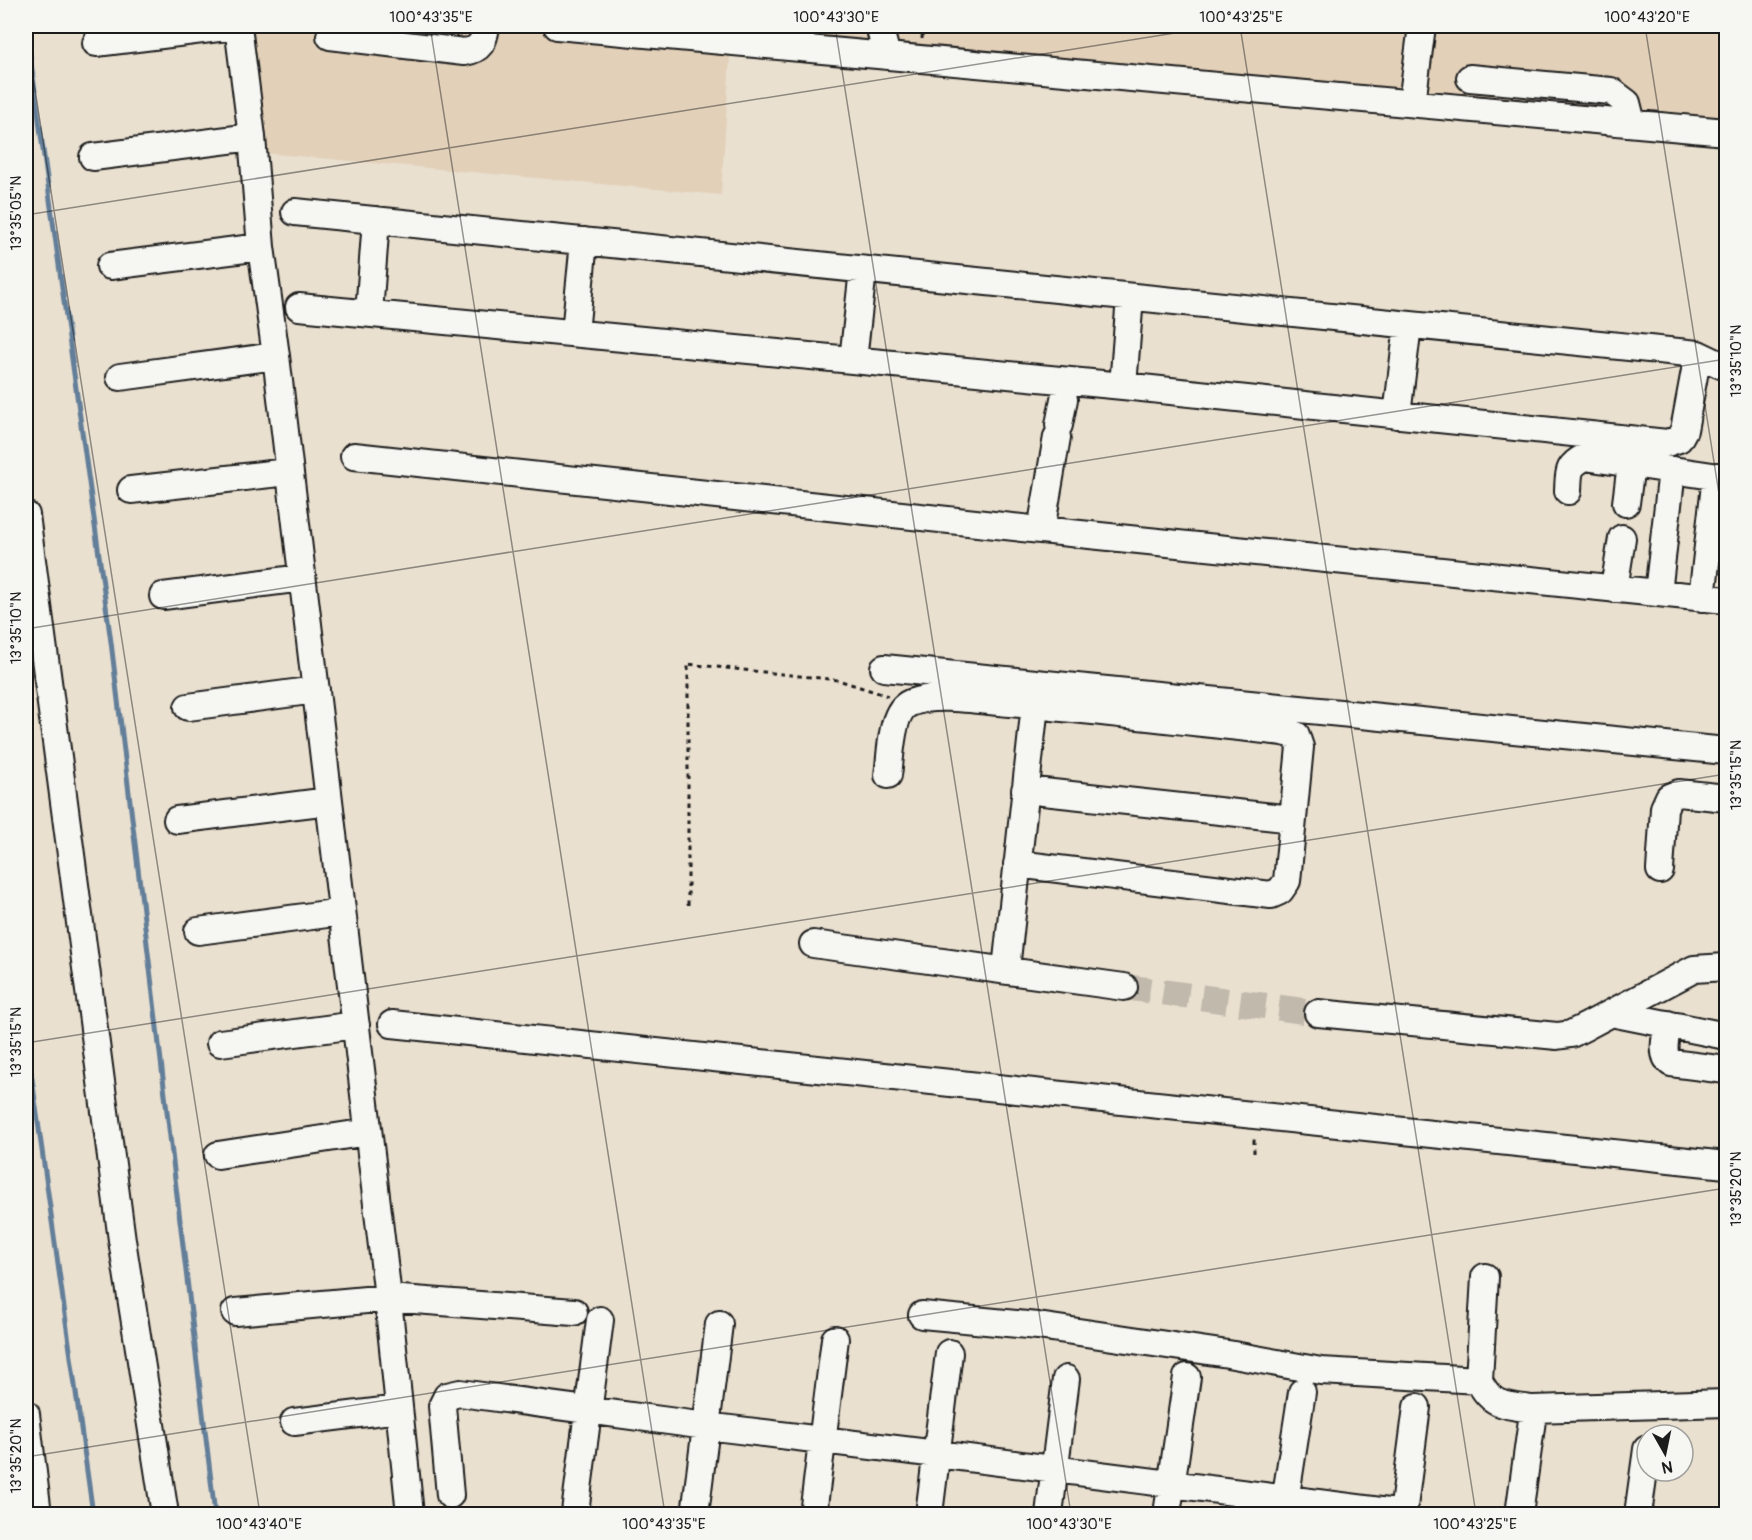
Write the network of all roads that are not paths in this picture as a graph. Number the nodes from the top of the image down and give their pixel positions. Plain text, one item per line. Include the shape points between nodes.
1 (236, 26) edge
2 (486, 26) edge
3 (557, 26) edge
4 (879, 26) edge
5 (1422, 26) edge
6 (330, 36) dead end
7 (96, 43) dead end
8 (887, 56) junction
9 (1470, 78) dead end
10 (1412, 103) junction
11 (1632, 123) junction
12 (1726, 132) edge
13 (252, 137) junction
14 (93, 158) dead end
15 (295, 212) dead end
16 (376, 220) junction
17 (584, 241) junction
18 (261, 247) junction
19 (110, 266) dead end
20 (863, 270) junction
21 (1130, 297) junction
22 (299, 307) dead end
23 (369, 314) junction
24 (1408, 325) junction
25 (575, 333) junction
26 (1698, 354) junction
27 (276, 356) junction
28 (853, 360) junction
29 (1725, 366) edge
30 (120, 377) dead end
31 (1123, 386) junction
32 (1064, 399) dead end
33 (1397, 415) junction
34 (354, 456) dead end
35 (1631, 464) junction
36 (1672, 470) junction
37 (288, 472) junction
38 (1721, 477) edge
39 (131, 490) dead end
40 (1568, 491) dead end
41 (1626, 503) dead end
42 (26, 515) edge
43 (1041, 530) junction
44 (1622, 538) dead end
45 (302, 578) junction
46 (1614, 589) junction
47 (1658, 593) junction
48 (163, 596) dead end
49 (1714, 599) edge
50 (884, 668) dead end
51 (316, 690) junction
52 (1035, 705) junction
53 (188, 706) dead end
54 (1726, 752) edge
55 (888, 775) dead end
56 (1025, 790) junction
57 (1726, 798) edge
58 (329, 801) junction
59 (1293, 819) junction
60 (177, 820) dead end
61 (1017, 864) junction
62 (1660, 870) dead end
63 (342, 912) junction
64 (198, 931) dead end
65 (813, 944) dead end
66 (1726, 967) edge
67 (1006, 969) junction
68 (1124, 987) tunnel mouth
69 (1318, 1013) tunnel mouth
70 (1611, 1013) junction
71 (356, 1024) junction
72 (392, 1024) dead end
73 (1668, 1024) junction
74 (1726, 1036) edge
75 (220, 1043) dead end
76 (1726, 1070) edge
77 (368, 1132) junction
78 (218, 1155) dead end
79 (1726, 1165) edge
80 (1485, 1277) dead end
81 (388, 1298) junction
82 (235, 1312) dead end
83 (574, 1312) dead end
84 (922, 1315) dead end
85 (600, 1320) dead end
86 (719, 1324) dead end
87 (834, 1339) dead end
88 (950, 1353) dead end
89 (1187, 1377) dead end
90 (1066, 1379) dead end
91 (1479, 1380) junction
92 (1302, 1392) dead end
93 (1726, 1404) edge
94 (1417, 1407) dead end
95 (399, 1409) junction
96 (587, 1411) junction
97 (26, 1414) edge
98 (1532, 1420) dead end
99 (294, 1422) dead end
100 (706, 1426) junction
101 (822, 1440) junction
102 (937, 1454) junction
103 (1055, 1470) junction
104 (1642, 1483) edge
105 (1171, 1485) junction
106 (450, 1495) dead end
107 (1284, 1507) edge
108 (575, 1512) dead end
109 (1403, 1514) edge
110 (38, 1515) edge
111 (165, 1515) edge
112 (410, 1515) edge
113 (695, 1515) edge
114 (813, 1515) edge
115 (929, 1515) edge
116 (1049, 1515) edge
117 (1167, 1515) edge
118 (1520, 1515) edge
119 (1638, 1515) edge

1 - 7 street
1 - 13 street
2 - 6 street via 478,48 464,52
3 - 8 street
4 - 8 street
5 - 10 street
8 - 10 street
9 - 11 street via 1611,91 1627,103
10 - 11 street
11 - 12 street
13 - 14 street
13 - 18 street
15 - 16 street
16 - 17 street
16 - 23 street
17 - 20 street
17 - 25 street
18 - 19 street
18 - 27 street
20 - 21 street
20 - 28 street
21 - 24 street
21 - 31 street
22 - 23 street
23 - 25 street
24 - 26 street
24 - 33 street
25 - 28 street
26 - 29 street
26 - 33 street via 1684,430 1679,439 1667,443
27 - 30 street
27 - 37 street
28 - 31 street
31 - 33 street
32 - 43 street
34 - 43 street
35 - 36 street
35 - 40 street via 1585,457 1570,467
35 - 41 street
36 - 38 street
36 - 47 street
37 - 39 street
37 - 45 street
38 - 49 street
42 - 111 street via 122,1240
43 - 46 street
44 - 46 street
45 - 48 street
45 - 51 street
46 - 47 street
47 - 49 street
50 - 54 street
51 - 53 street
51 - 58 street
52 - 55 street via 949,698 909,703 901,709 894,724
52 - 56 street
52 - 59 street via 1296,735 1300,747
56 - 59 street
56 - 61 street
57 - 62 street via 1678,793 1669,797 1664,808
58 - 60 street
58 - 63 street
59 - 61 street via 1287,881 1271,895
61 - 67 street
63 - 64 street
63 - 71 street
65 - 67 street
66 - 70 street via 1694,969
67 - 68 street
69 - 70 street via 1550,1036 1571,1034
70 - 73 street
71 - 75 street
71 - 77 street
72 - 79 street
73 - 74 street
73 - 76 street via 1666,1060
77 - 78 street
77 - 81 street
80 - 91 street
81 - 82 street
81 - 83 street
81 - 95 street
84 - 91 street via 1038,1326 1321,1371
85 - 96 street
86 - 100 street
87 - 101 street
88 - 102 street
89 - 105 street
90 - 103 street
91 - 93 street via 1495,1401 1533,1409
92 - 107 street
94 - 109 street
95 - 99 street
95 - 112 street
96 - 100 street
96 - 106 street via 460,1393 447,1396 442,1406
96 - 108 street
97 - 110 street
98 - 118 street
100 - 101 street
100 - 113 street
101 - 102 street
101 - 114 street
102 - 103 street
102 - 115 street
103 - 105 street
103 - 116 street
104 - 119 street
105 - 107 street
105 - 117 street
107 - 109 street

